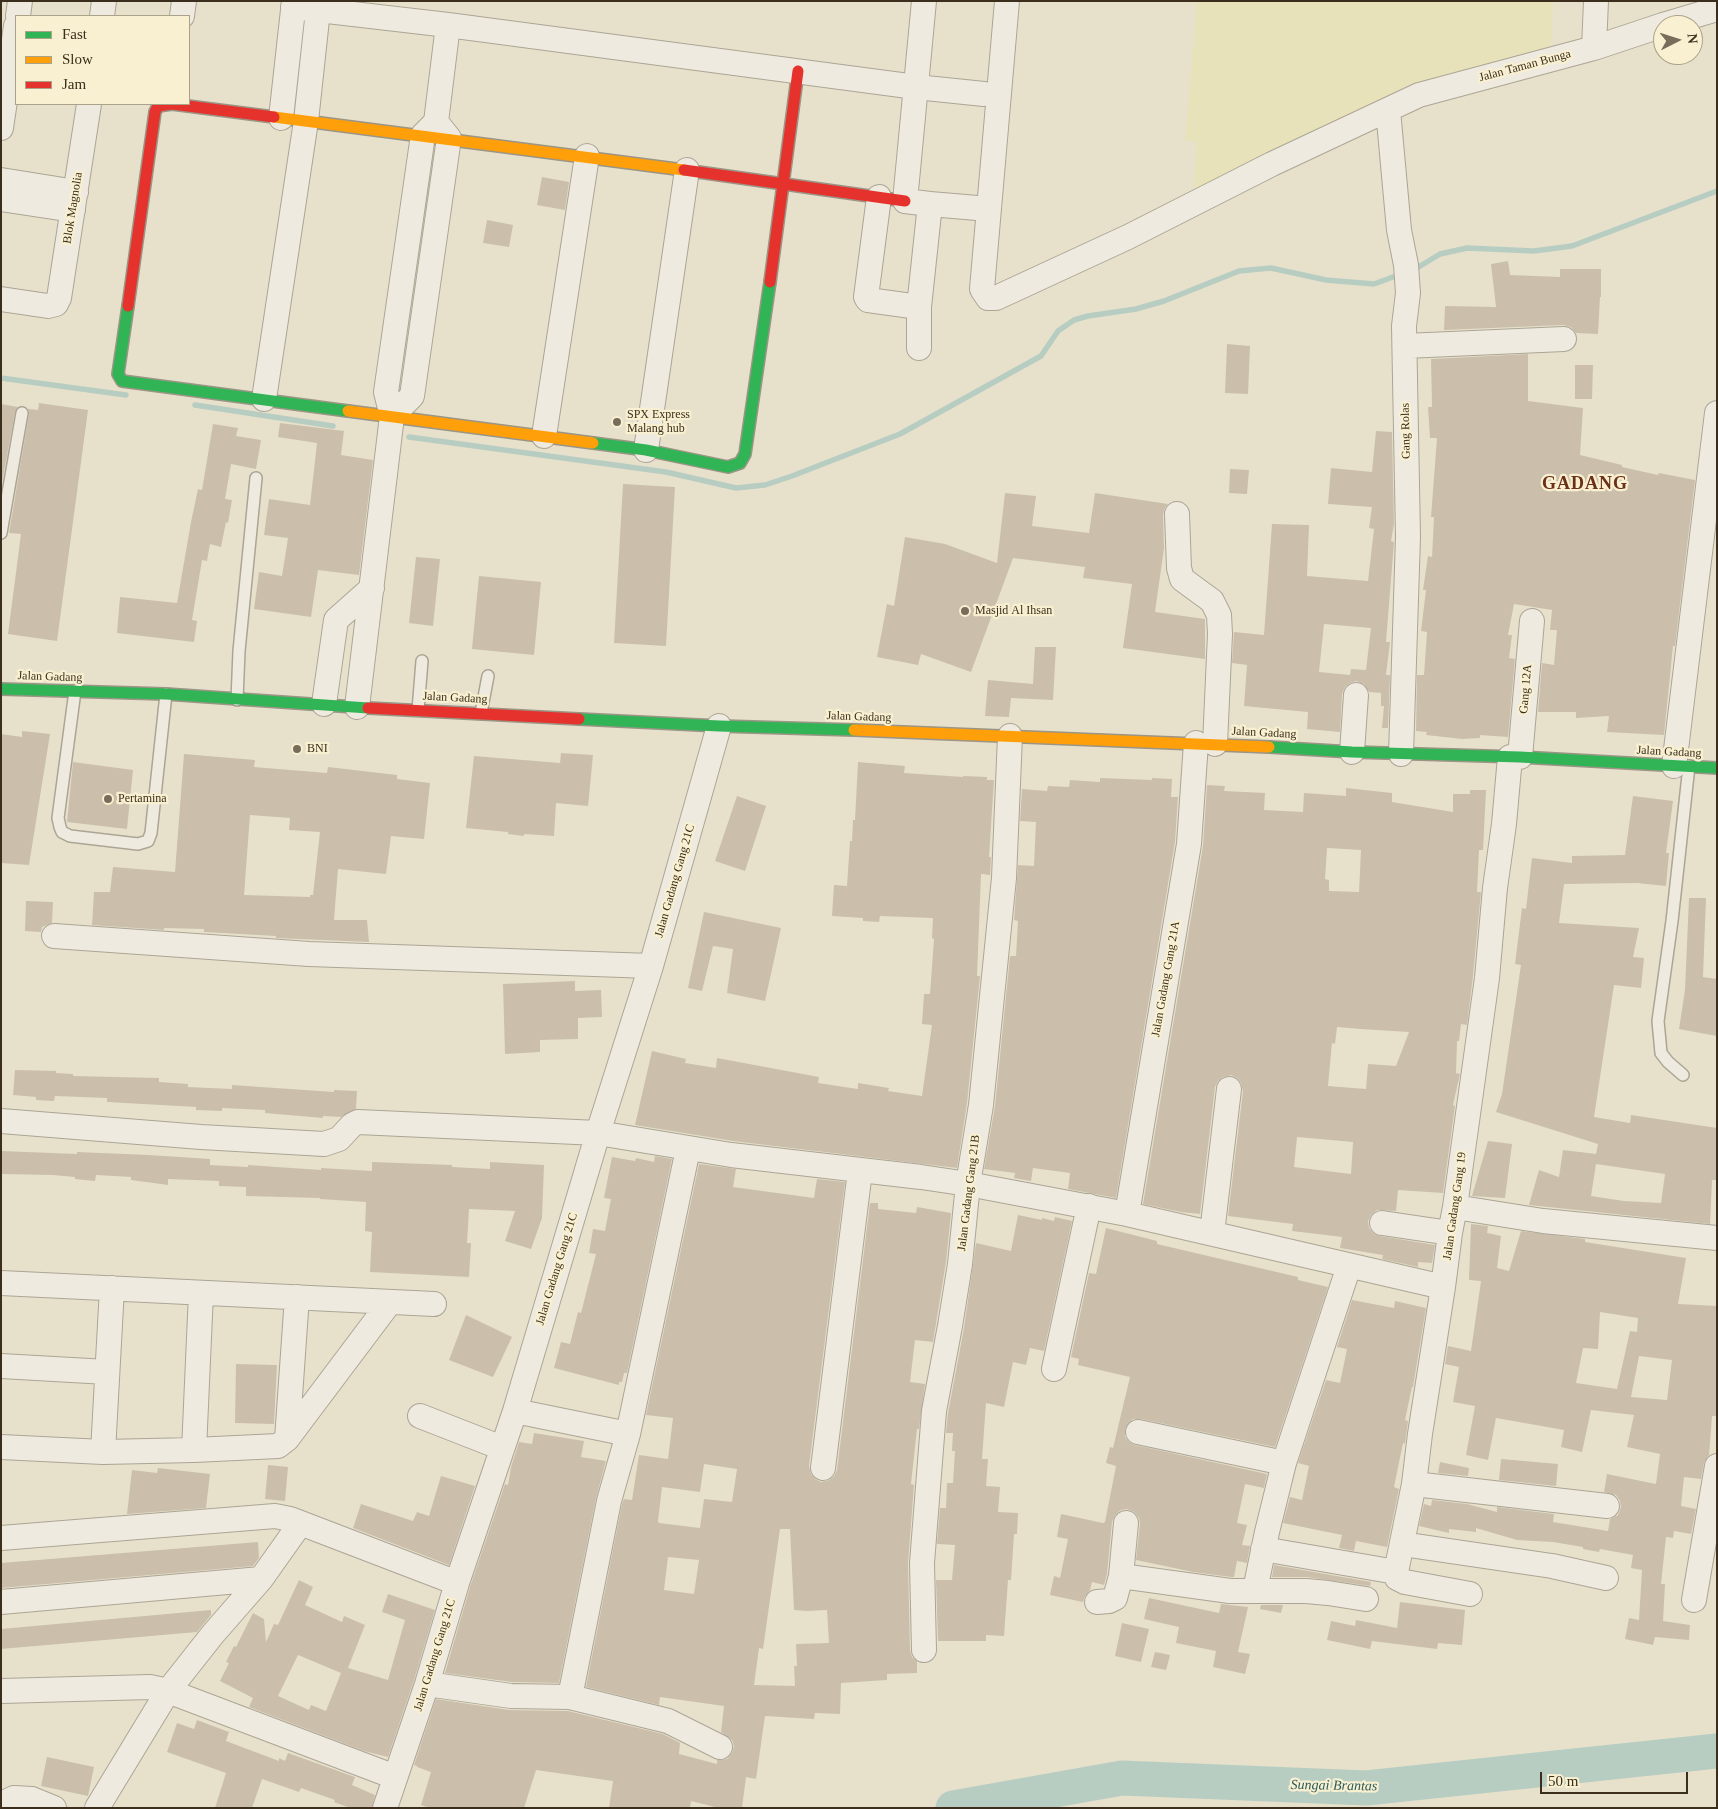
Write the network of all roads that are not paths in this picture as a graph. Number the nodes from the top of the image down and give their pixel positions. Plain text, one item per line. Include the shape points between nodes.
1 (20, 1) edge
2 (104, 1) edge
3 (184, 1) edge
4 (924, 1) edge
5 (1007, 1) edge
6 (1596, 1) edge
7 (294, 4) edge
8 (1717, 9) edge
9 (318, 10) junction
10 (18, 15) edge
11 (102, 15) edge
12 (182, 15) edge
13 (1684, 15) edge
14 (1653, 24) edge
15 (448, 25) junction
16 (15, 33) edge
17 (1594, 48) junction
18 (798, 72) junction
19 (916, 87) junction
20 (984, 94) dead end
21 (89, 105) edge
22 (165, 105) edge
23 (180, 105) edge
24 (1388, 110) junction
25 (281, 118) junction
26 (306, 121) junction
27 (1, 128) edge
28 (436, 131) junction
29 (587, 156) junction
30 (687, 170) junction
31 (1, 180) edge
32 (784, 184) junction
33 (878, 197) junction
34 (1, 198) edge
35 (74, 201) junction
36 (905, 201) junction
37 (930, 204) junction
38 (977, 208) dead end
39 (402, 284) junction
40 (426, 288) junction
41 (1, 299) edge
42 (918, 307) junction
43 (1564, 339) dead end
44 (1405, 346) junction
45 (919, 348) dead end
46 (264, 399) junction
47 (22, 413) dead end
48 (1717, 413) edge
49 (392, 416) junction
50 (544, 436) junction
51 (646, 450) junction
52 (256, 478) dead end
53 (1176, 514) dead end
54 (1, 533) edge
55 (372, 588) junction
56 (1532, 621) dead end
57 (422, 661) dead end
58 (488, 676) dead end
59 (1, 689) edge
60 (75, 692) junction
61 (166, 694) junction
62 (1356, 695) dead end
63 (237, 700) junction
64 (324, 704) junction
65 (357, 707) junction
66 (418, 710) junction
67 (481, 713) junction
68 (719, 726) junction
69 (1010, 736) junction
70 (1205, 744) junction
71 (1352, 752) junction
72 (1401, 754) junction
73 (1515, 757) junction
74 (1682, 766) junction
75 (1717, 768) edge
76 (54, 936) dead end
77 (651, 966) junction
78 (1683, 1075) dead end
79 (1229, 1089) dead end
80 (1, 1122) edge
81 (598, 1133) junction
82 (688, 1149) junction
83 (860, 1171) junction
84 (968, 1184) junction
85 (1089, 1206) junction
86 (1455, 1207) junction
87 (1128, 1214) junction
88 (1382, 1223) dead end
89 (1212, 1233) junction
90 (1450, 1233) junction
91 (1717, 1238) edge
92 (1349, 1266) junction
93 (1, 1283) edge
94 (1444, 1287) junction
95 (112, 1288) junction
96 (201, 1293) junction
97 (297, 1297) junction
98 (390, 1302) junction
99 (434, 1304) dead end
100 (1, 1366) edge
101 (1054, 1369) dead end
102 (107, 1372) junction
103 (515, 1411) junction
104 (420, 1416) dead end
105 (1138, 1432) dead end
106 (628, 1434) junction
107 (286, 1439) junction
108 (1, 1447) edge
109 (502, 1448) junction
110 (194, 1450) junction
111 (103, 1452) junction
112 (1284, 1464) junction
113 (1717, 1466) edge
114 (824, 1468) dead end
115 (1414, 1484) junction
116 (1607, 1506) dead end
117 (1126, 1523) dead end
118 (300, 1524) junction
119 (1, 1538) edge
120 (1402, 1544) junction
121 (1263, 1549) junction
122 (1396, 1572) junction
123 (1121, 1576) junction
124 (1606, 1578) dead end
125 (261, 1579) junction
126 (456, 1583) junction
127 (1255, 1590) junction
128 (1470, 1594) dead end
129 (1366, 1600) dead end
130 (1694, 1600) dead end
131 (1, 1602) edge
132 (1097, 1602) dead end
133 (924, 1650) dead end
134 (427, 1684) junction
135 (168, 1690) junction
136 (1, 1691) edge
137 (570, 1696) junction
138 (720, 1747) dead end
139 (395, 1777) junction
140 (1, 1804) edge
141 (54, 1808) edge
142 (97, 1808) edge
143 (385, 1808) edge

1 - 10 street
2 - 11 street
3 - 12 street
4 - 19 street
5 - 24 street, Jalan Taman Bunga via 982,289 988,298 996,298 1128,237
6 - 17 street
7 - 9 street
7 - 25 street
8 - 13 street, Jalan Taman Bunga
9 - 15 street
9 - 26 street
14 - 17 street, Jalan Taman Bunga
15 - 18 street
15 - 28 street
16 - 27 street
17 - 24 street, Jalan Taman Bunga via 1428,93
18 - 19 street
18 - 32 main road
19 - 20 street
19 - 36 street
21 - 35 street, Blok Magnolia
22 - 46 main road via 158,106 155,112 118,374 122,381 130,383
23 - 25 main road
24 - 44 street, Gang Rolas via 1399,230 1407,272
25 - 26 main road
26 - 28 main road
26 - 46 street
28 - 29 main road
28 - 39 street
28 - 40 street
29 - 30 main road
29 - 50 street
30 - 32 main road
30 - 51 street
31 - 35 street
32 - 33 main road
32 - 51 main road via 745,454 740,463 728,467
33 - 36 main road
33 - 42 street via 866,297 868,300
34 - 35 street
35 - 41 street, Blok Magnolia via 56,304 48,306
36 - 37 street
37 - 38 street
37 - 42 street
39 - 40 street
39 - 49 street via 386,392
40 - 49 street via 412,396
42 - 45 street
43 - 44 street
44 - 72 street, Gang Rolas via 1408,537
46 - 49 main road
47 - 54 lane
48 - 74 street
49 - 50 main road
49 - 55 street
50 - 51 main road
52 - 63 lane
53 - 70 street, Jalan Gadang Gang 21A via 1182,579 1212,602 1219,615 1220,634
55 - 64 street via 336,620
55 - 65 street
56 - 73 street, Gang 12A
57 - 66 lane
58 - 67 lane
59 - 60 main road, Jalan Gadang
60 - 61 main road, Jalan Gadang
60 - 61 lane via 58,818 62,832 70,836 138,844 148,841 151,833
61 - 63 main road, Jalan Gadang
62 - 71 street
63 - 64 main road, Jalan Gadang
64 - 65 main road, Jalan Gadang
65 - 66 main road, Jalan Gadang
66 - 67 main road, Jalan Gadang
67 - 68 main road, Jalan Gadang
68 - 69 main road, Jalan Gadang
68 - 77 street, Jalan Gadang Gang 21C
69 - 70 main road, Jalan Gadang
69 - 84 street, Jalan Gadang Gang 21B via 1004,878 981,1105
70 - 71 main road, Jalan Gadang
70 - 87 street, Jalan Gadang Gang 21A
71 - 72 main road, Jalan Gadang
72 - 73 main road, Jalan Gadang
73 - 74 main road, Jalan Gadang
73 - 86 street, Jalan Gadang Gang 19 via 1495,888 1487,978
74 - 75 main road, Jalan Gadang
74 - 78 lane via 1672,921 1658,1021 1661,1053
76 - 77 street via 309,954
77 - 81 street, Jalan Gadang Gang 21C
79 - 89 street
80 - 81 street via 324,1144 340,1139 358,1122
81 - 82 street
81 - 103 street, Jalan Gadang Gang 21C
82 - 83 street
82 - 106 street
83 - 84 street
83 - 114 street
84 - 85 street
84 - 133 street, Jalan Gadang Gang 21B via 958,1272 934,1411 922,1563
85 - 87 street
85 - 101 street
86 - 90 street, Jalan Gadang Gang 19
86 - 91 street via 1543,1221
87 - 89 street
88 - 90 street
89 - 92 street
90 - 94 street, Jalan Gadang Gang 19
92 - 94 street
92 - 112 street
93 - 95 street
94 - 115 street, Jalan Gadang Gang 19
95 - 96 street
95 - 102 street
96 - 97 street
96 - 110 street
97 - 98 street
97 - 107 street
98 - 99 street
98 - 107 street
100 - 102 street
102 - 111 street
103 - 106 street
103 - 109 street, Jalan Gadang Gang 21C
104 - 109 street
105 - 112 street
106 - 137 street via 609,1501
107 - 110 street via 278,1446
108 - 111 street
109 - 126 street, Jalan Gadang Gang 21C
110 - 111 street
112 - 121 street
113 - 130 street
115 - 116 street
115 - 120 street, Jalan Gadang Gang 19
117 - 123 street
118 - 119 street via 275,1516
118 - 125 street
118 - 126 street
120 - 122 street, Jalan Gadang Gang 19
120 - 124 street via 1552,1566
121 - 122 street
121 - 127 street
122 - 128 street via 1397,1578 1405,1582
123 - 127 street via 1230,1591
123 - 132 street via 1115,1598
125 - 131 street
125 - 135 street
126 - 134 street, Jalan Gadang Gang 21C
127 - 129 street via 1321,1592
134 - 137 street via 510,1696
134 - 139 street, Jalan Gadang Gang 21C
135 - 136 street via 150,1687
135 - 139 street
135 - 142 street
137 - 138 street via 668,1721
139 - 143 street, Jalan Gadang Gang 21C
140 - 141 street via 14,1798 32,1799

